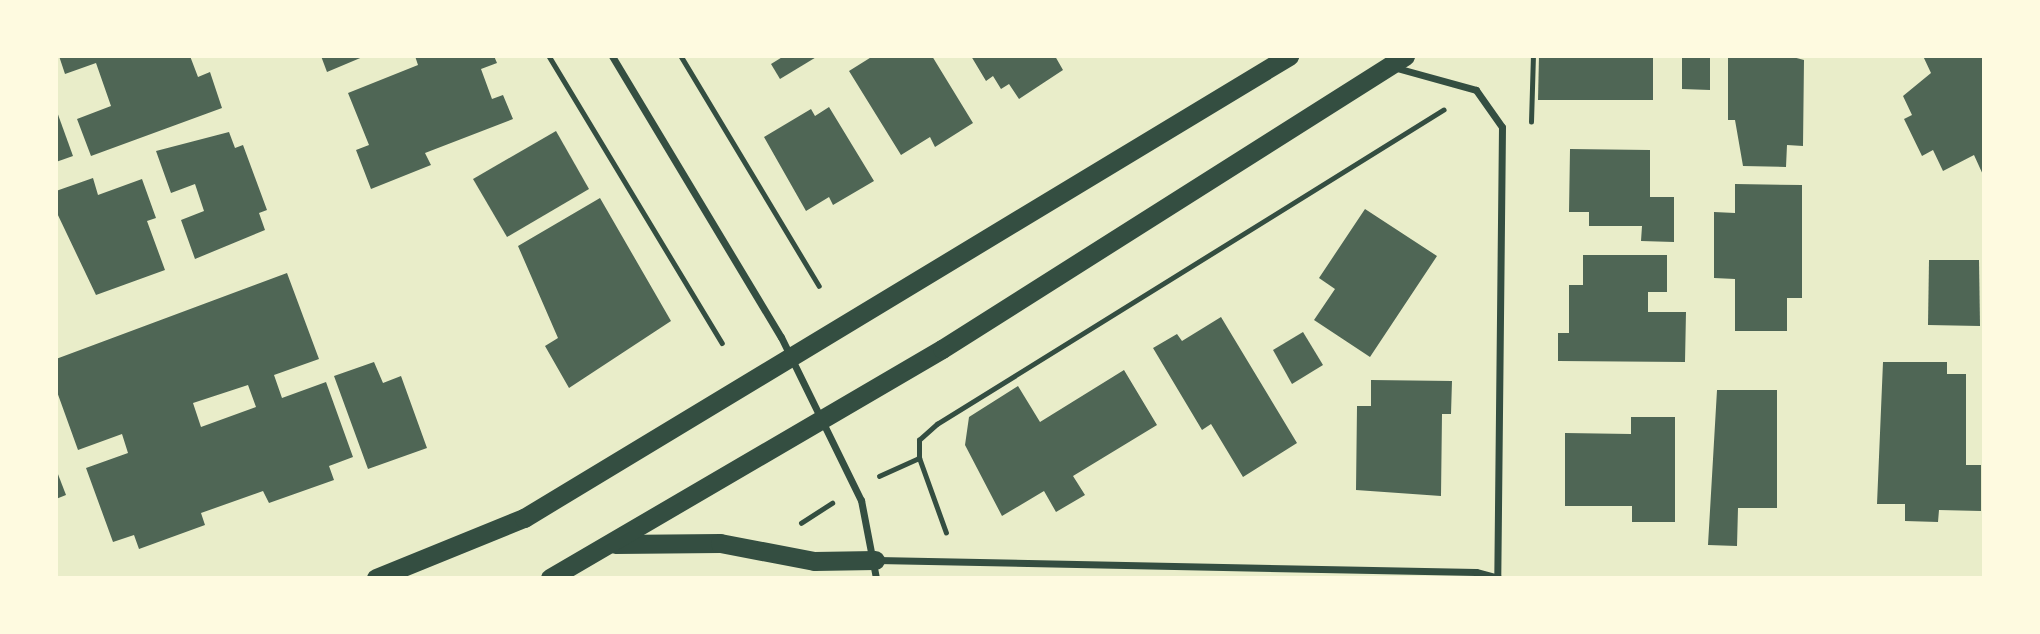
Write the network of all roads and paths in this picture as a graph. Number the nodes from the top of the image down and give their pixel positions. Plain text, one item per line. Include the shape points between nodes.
1 (549, 56) edge
2 (612, 56) edge
3 (681, 56) edge
4 (1289, 56) edge
5 (1397, 61) edge
6 (1449, 106) dead end
7 (819, 286) dead end
8 (722, 343) dead end
9 (793, 360) junction
10 (822, 418) junction
11 (919, 458) junction
12 (900, 464) dead end
13 (946, 538) dead end
14 (613, 544) junction
15 (876, 569) edge
16 (376, 578) edge
17 (550, 578) edge
18 (1497, 578) edge

1 - 8 path
2 - 9 street
3 - 7 path
4 - 9 highway
5 - 10 highway
5 - 18 street via 1476,90 1502,127
6 - 11 path via 937,424 919,440
9 - 10 street
9 - 16 highway via 524,518
10 - 14 highway
10 - 15 street via 861,500
11 - 12 path
11 - 13 path via 947,523
14 - 15 highway via 720,543
14 - 17 highway
15 - 18 street via 1476,572

